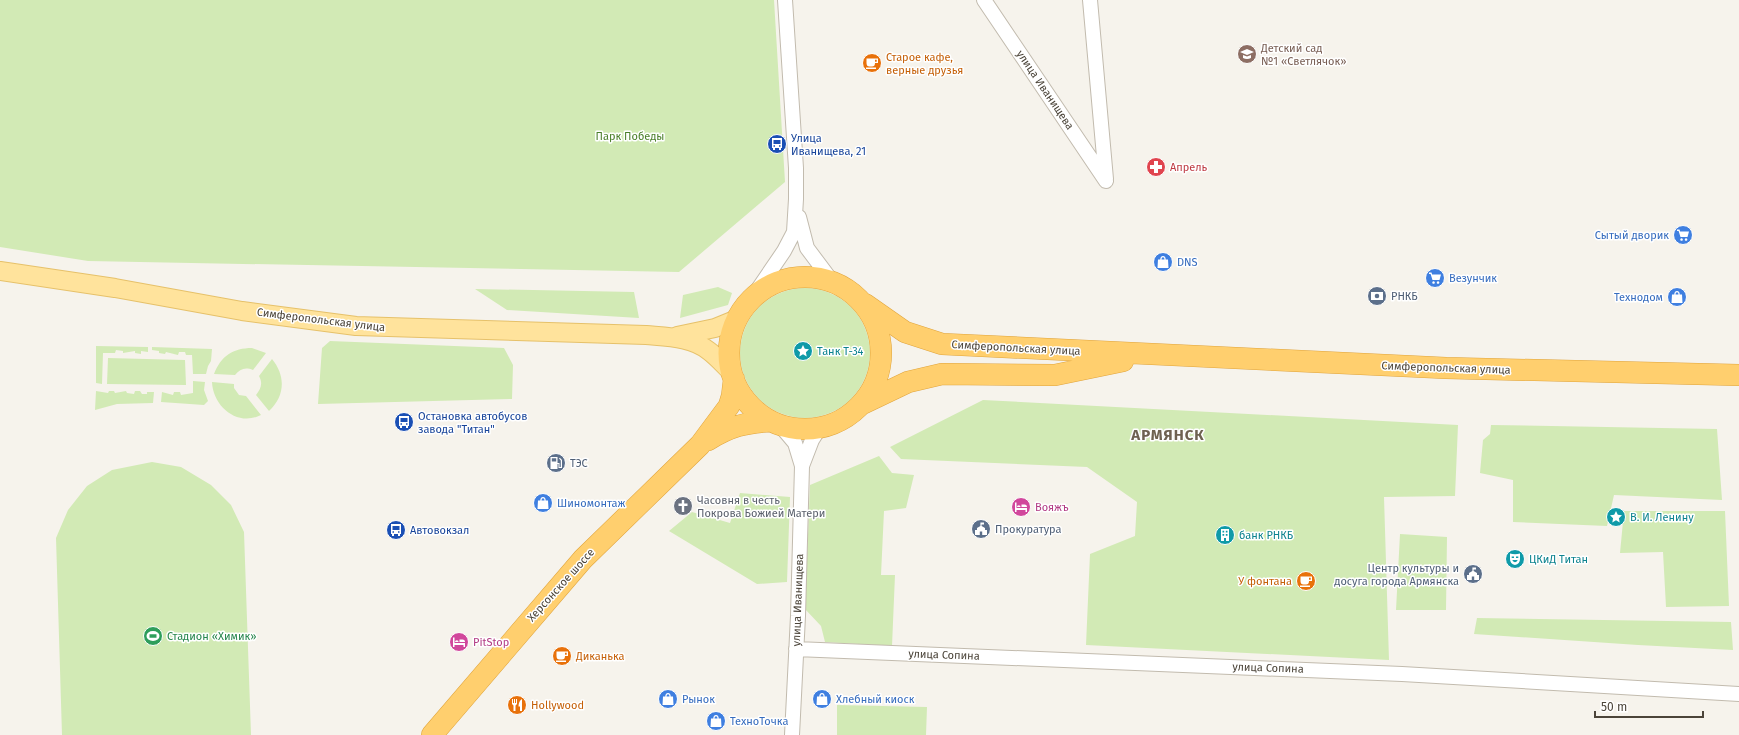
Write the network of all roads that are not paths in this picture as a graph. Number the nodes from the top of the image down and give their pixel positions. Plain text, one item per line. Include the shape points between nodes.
1 (785, 0) edge
2 (984, 0) edge
3 (1090, 0) edge
4 (796, 199) junction
5 (0, 271) edge
6 (831, 280) junction
7 (752, 298) junction
8 (865, 304) junction
9 (737, 318) junction
10 (670, 337) junction
11 (1153, 355) junction
12 (733, 375) junction
13 (1739, 375) edge
14 (861, 405) junction
15 (775, 423) junction
16 (827, 426) junction
17 (700, 445) junction
18 (802, 466) junction
19 (796, 649) junction
20 (1739, 694) edge
21 (432, 735) edge
22 (792, 735) edge

1 - 4 street via 794,126
2 - 3 street, улица Иванищева via 1106,181
4 - 6 street via 807,248
4 - 7 street via 794,232
5 - 10 main road, Симферопольская улица via 242,311 356,326
6 - 7 highway via 810,276 789,278 769,285
6 - 8 highway via 849,290
7 - 9 highway
8 - 11 highway, Симферопольская улица via 905,332 942,344
8 - 14 highway via 875,320 881,339 882,358 874,386
9 - 10 main road, Симферопольская улица via 715,328
9 - 12 highway via 729,354
10 - 12 main road, Симферопольская улица via 692,342 708,350
11 - 13 highway, Симферопольская улица via 1465,369
11 - 14 highway, Симферопольская улица via 1055,375 942,374 908,382
12 - 15 highway via 748,404
12 - 17 highway, Херсонское шоссе via 729,406
14 - 16 highway via 846,418
15 - 16 highway via 811,429
15 - 17 highway, Херсонское шоссе via 741,424
15 - 18 street, улица Иванищева via 795,443
16 - 18 street, улица Иванищева via 817,432 812,440
17 - 21 highway, Херсонское шоссе via 583,559
18 - 19 street, улица Иванищева
19 - 20 street, улица Сопина via 1394,673
19 - 22 street, улица Иванищева

